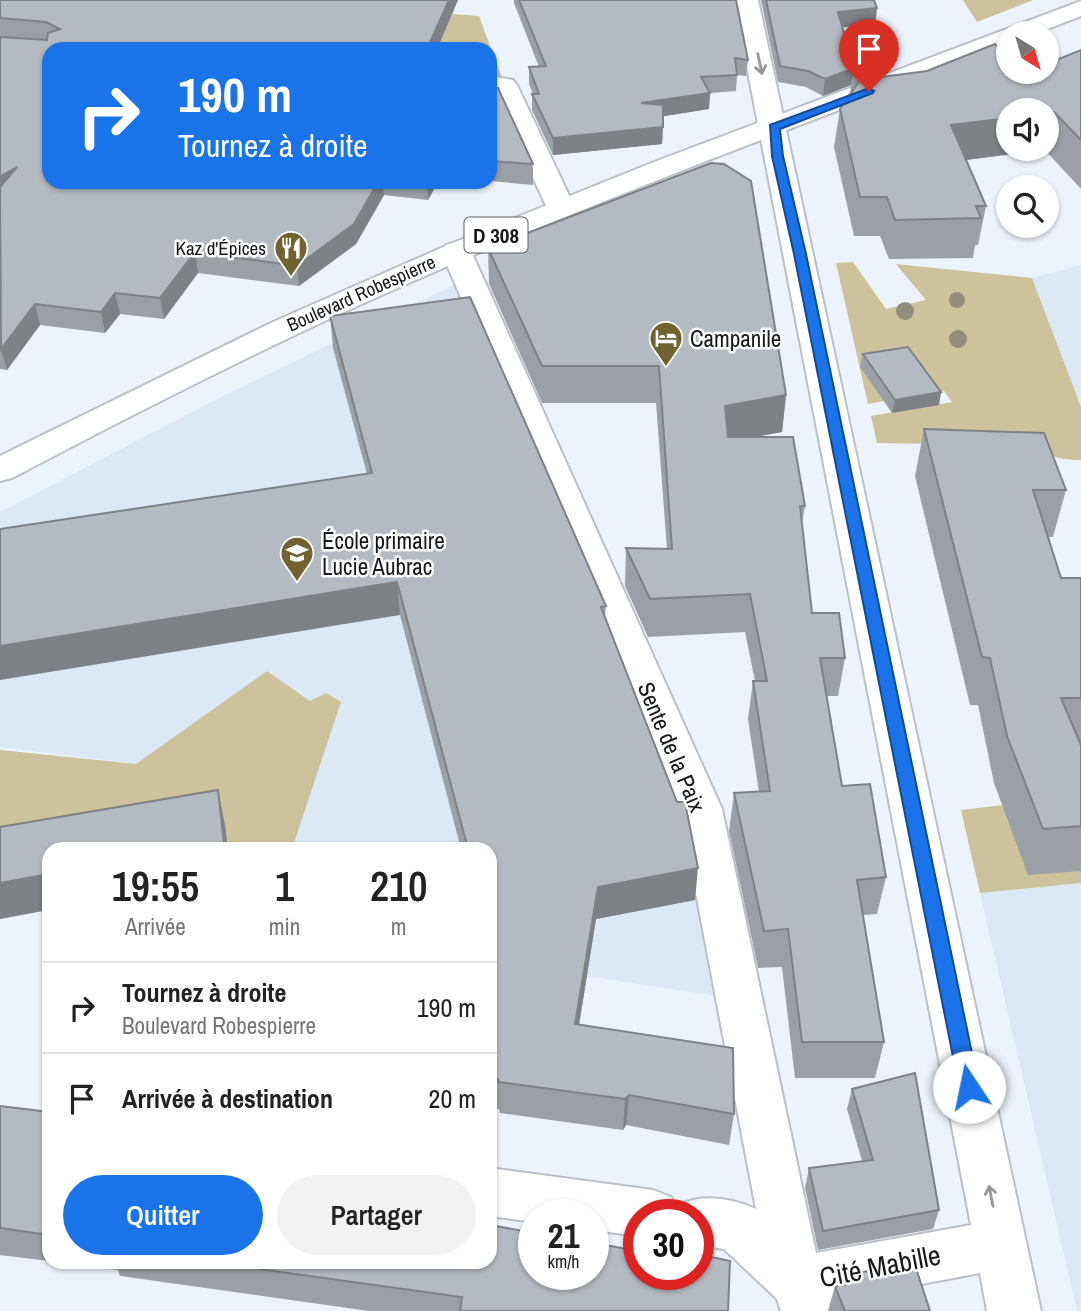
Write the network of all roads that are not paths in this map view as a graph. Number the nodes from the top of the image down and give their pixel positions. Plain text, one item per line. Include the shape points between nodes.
1 (746, 0) edge
2 (1081, 8) edge
3 (1047, 21) edge
4 (996, 41) edge
5 (497, 84) edge
6 (774, 127) junction
7 (561, 208) junction
8 (456, 251) junction
9 (0, 470) edge
10 (497, 1193) edge
11 (623, 1210) edge
12 (714, 1223) edge
13 (1001, 1244) junction
14 (802, 1297) edge
15 (1014, 1311) edge

1 -> 6 street
2 - 3 street
4 - 6 street, Boulevard Robespierre / D 308
5 - 7 street
6 - 7 street, Boulevard Robespierre / D 308
13 -> 6 street
7 - 8 street, Boulevard Robespierre / D 308
8 - 9 street, Boulevard Robespierre / D 308 via 286,327
8 - 14 street, Sente de la Paix via 701,809
10 - 11 street
12 - 14 street, Cité Mabille via 737,1226
13 - 14 street, Cité Mabille
13 - 15 street

